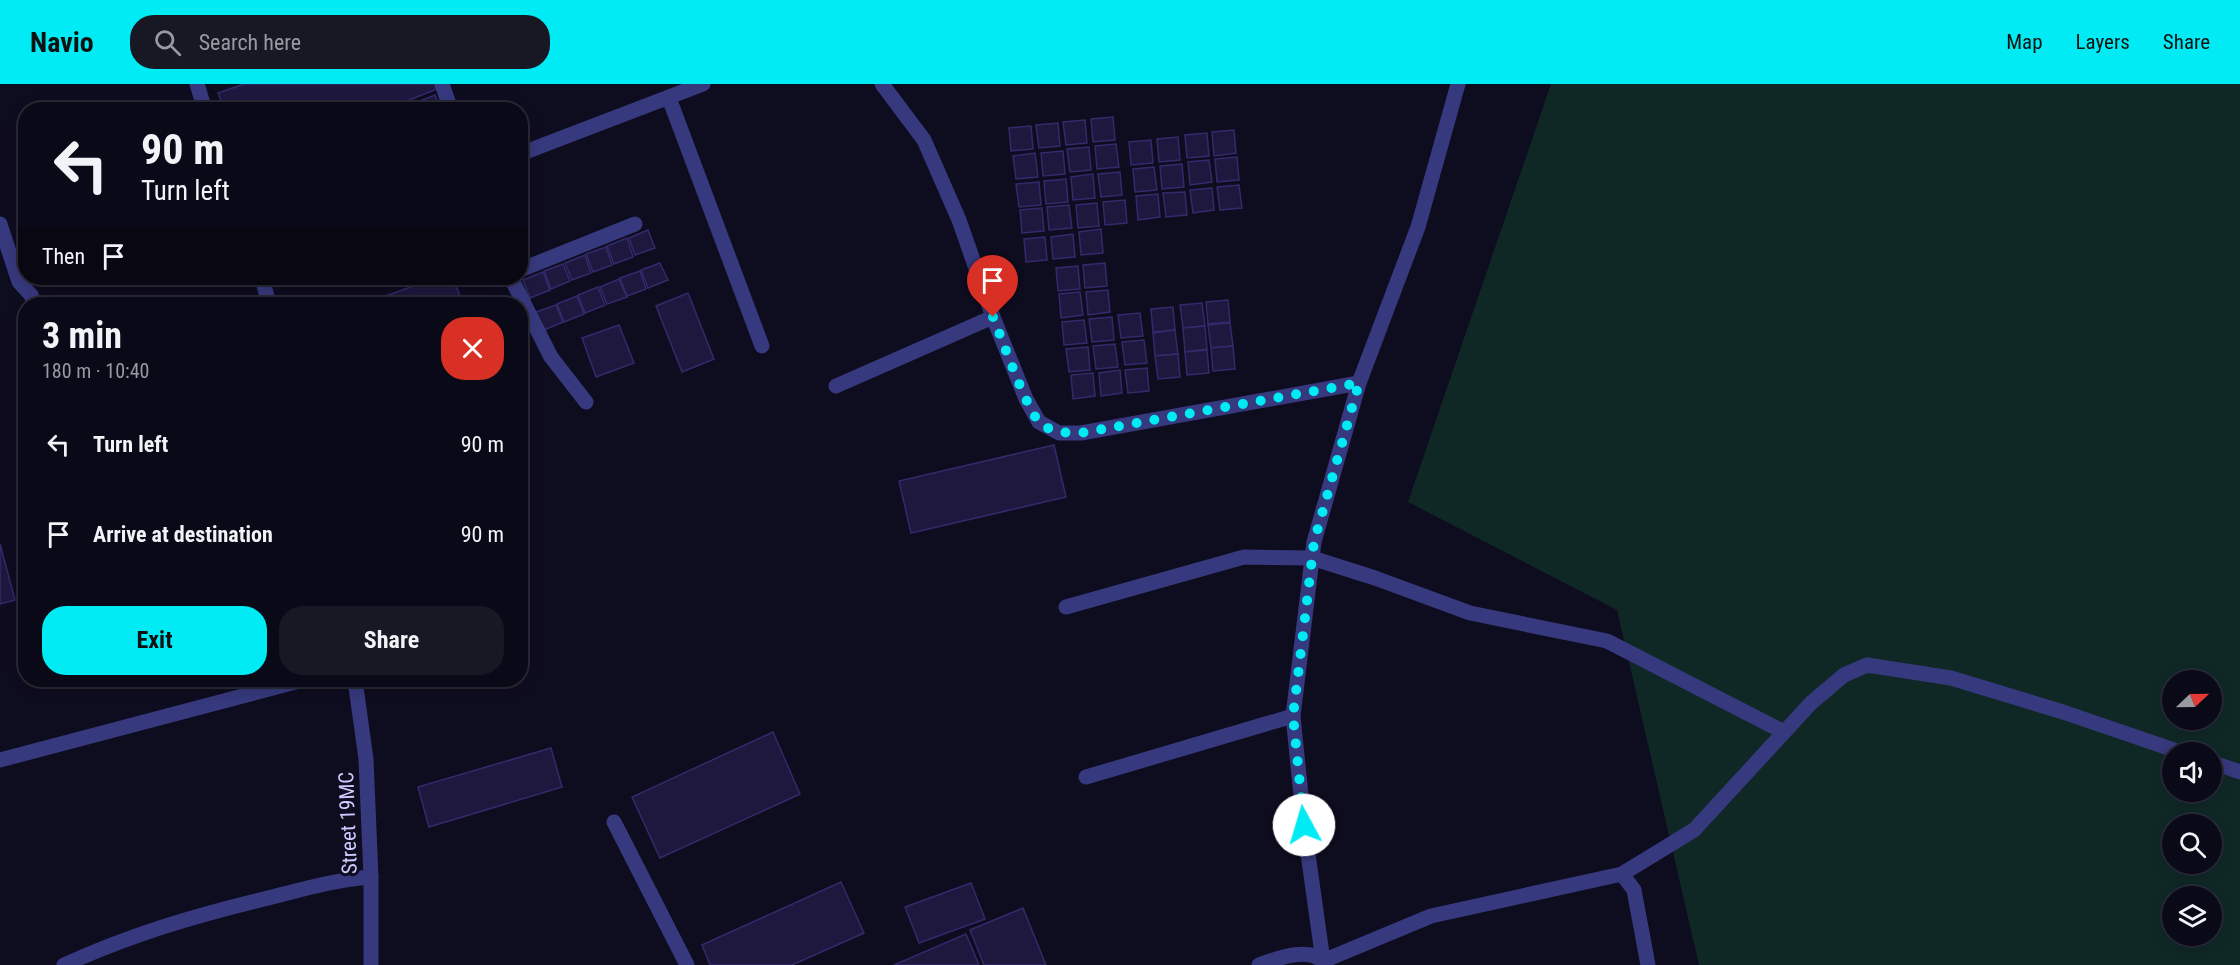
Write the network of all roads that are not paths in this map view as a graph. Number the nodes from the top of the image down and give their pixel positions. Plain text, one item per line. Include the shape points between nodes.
1 (196, 84) edge
2 (442, 84) edge
3 (703, 84) edge
4 (882, 84) edge
5 (1458, 84) edge
6 (669, 98) junction
7 (202, 102) edge
8 (448, 102) edge
9 (528, 151) edge
10 (0, 224) edge
11 (635, 224) dead end
12 (528, 267) edge
13 (18, 279) edge
14 (22, 285) edge
15 (32, 297) edge
16 (528, 312) edge
17 (993, 317) junction
18 (762, 346) dead end
19 (1359, 383) junction
20 (837, 386) dead end
21 (586, 402) dead end
22 (1312, 558) junction
23 (1066, 607) dead end
24 (276, 687) edge
25 (356, 687) edge
26 (1293, 716) junction
27 (1784, 732) junction
28 (2162, 746) edge
29 (0, 759) edge
30 (2222, 766) edge
31 (2240, 772) edge
32 (1086, 777) dead end
33 (614, 822) dead end
34 (1622, 873) junction
35 (371, 877) junction
36 (1325, 963) edge
37 (64, 965) edge
38 (371, 965) edge
39 (687, 965) edge
40 (1259, 965) edge
41 (1648, 965) edge

1 - 7 street
2 - 8 street
3 - 6 street
4 - 17 street via 924,141 959,220
5 - 19 street via 1418,227
6 - 9 street
6 - 18 street
10 - 13 street
11 - 12 street
14 - 15 street
16 - 21 street via 551,357
17 - 19 street via 1039,423 1059,433 1081,433
17 - 20 street
19 - 22 street
22 - 23 street via 1244,557
22 - 26 street
22 - 27 street via 1470,613 1607,641
24 - 29 street
25 - 35 street, Street 19MC via 366,759
26 - 32 street
26 - 36 street via 1304,825
27 - 28 street via 1844,675 1867,665 1951,678
27 - 34 street via 1694,830
30 - 31 street
33 - 39 street
34 - 36 street via 1431,916
34 - 41 street via 1634,890
35 - 37 street via 338,880 204,913 108,945
35 - 38 street, Street 19MC
36 - 40 street via 1306,955 1286,955

